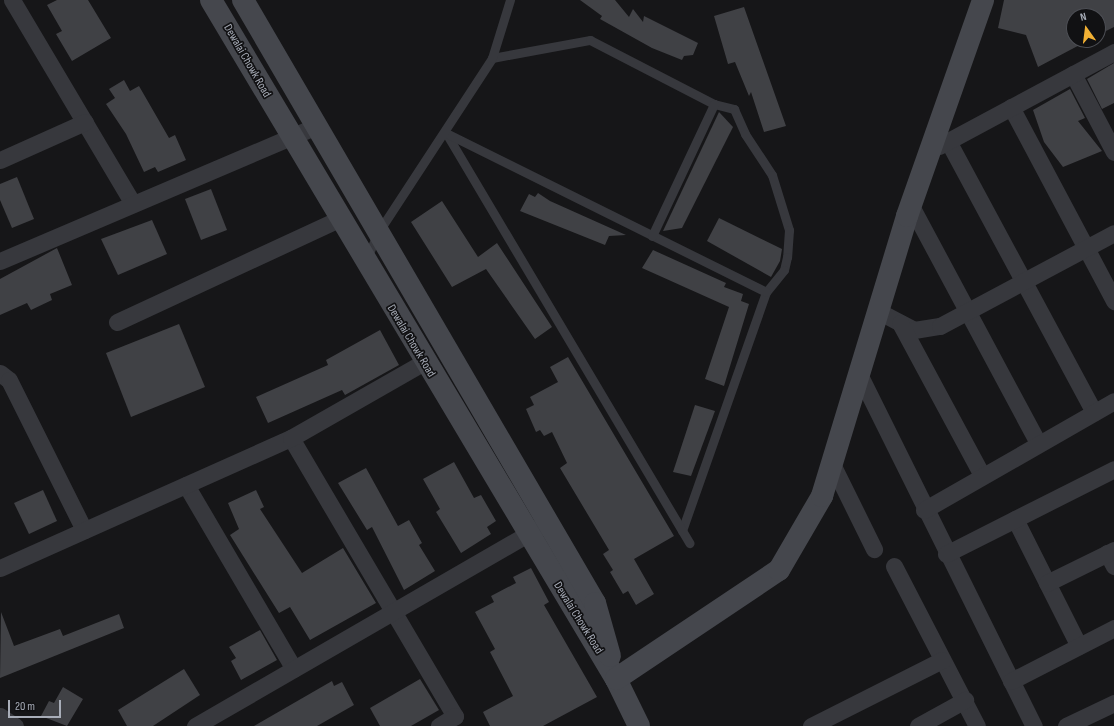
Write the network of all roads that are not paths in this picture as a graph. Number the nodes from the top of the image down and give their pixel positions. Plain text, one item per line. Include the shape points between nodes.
1 (12, 0) edge
2 (211, 0) edge
3 (243, 0) edge
4 (510, 0) edge
5 (983, 0) edge
6 (1114, 52) edge
7 (492, 58) junction
8 (1073, 74) junction
9 (714, 104) junction
10 (1011, 107) junction
11 (85, 122) junction
12 (317, 126) junction
13 (291, 137) junction
14 (939, 146) junction
15 (1114, 152) edge
16 (0, 160) edge
17 (133, 204) junction
18 (911, 206) junction
19 (339, 219) junction
20 (379, 232) junction
21 (1114, 233) edge
22 (652, 236) junction
23 (1085, 249) junction
24 (0, 261) edge
25 (364, 262) junction
26 (1024, 281) junction
27 (766, 292) junction
28 (1114, 301) edge
29 (878, 311) junction
30 (967, 311) junction
31 (117, 322) dead end
32 (900, 323) junction
33 (424, 362) junction
34 (0, 373) edge
35 (859, 374) junction
36 (1114, 401) edge
37 (1094, 412) junction
38 (291, 438) junction
39 (1038, 443) junction
40 (832, 464) junction
41 (1114, 469) edge
42 (982, 475) junction
43 (186, 485) junction
44 (924, 510) junction
45 (1015, 519) junction
46 (549, 522) junction
47 (84, 530) junction
48 (682, 531) junction
49 (527, 535) junction
50 (689, 543) dead end
51 (874, 549) dead end
52 (946, 554) junction
53 (1112, 556) edge
54 (894, 566) dead end
55 (0, 568) edge
56 (1047, 583) junction
57 (394, 612) junction
58 (1114, 628) edge
59 (1079, 646) junction
60 (942, 660) junction
61 (294, 669) junction
62 (616, 679) junction
63 (1011, 682) junction
64 (965, 700) junction
65 (1114, 703) edge
66 (0, 716) edge
67 (15, 726) edge
68 (195, 726) edge
69 (438, 726) edge
70 (639, 726) edge
71 (811, 726) edge
72 (918, 726) edge
73 (977, 726) edge
74 (1034, 726) edge
75 (1066, 726) edge

1 - 11 street
2 - 13 main road, Dewalai Chowk Road
3 - 12 main road, Dewalai Chowk Road
4 - 7 lane
5 - 14 main road
6 - 8 street
7 - 9 lane via 590,40
7 - 20 lane
8 - 10 street
8 - 15 street
9 - 22 lane
9 - 27 lane via 734,109 752,146 772,175 784,210 789,230 788,257 784,270
10 - 14 street
10 - 23 street
11 - 16 street
11 - 17 street
12 - 13 street
12 - 20 main road, Dewalai Chowk Road
13 - 17 street
13 - 19 main road, Dewalai Chowk Road
14 - 18 main road
14 - 26 street
17 - 24 street
18 - 29 main road
18 - 30 street
19 - 25 main road, Dewalai Chowk Road
19 - 31 street
20 - 25 lane
20 - 46 main road, Dewalai Chowk Road
21 - 23 street
22 - 27 lane
22 - 48 lane via 446,133
23 - 26 street
23 - 28 street
25 - 33 main road, Dewalai Chowk Road
26 - 30 street
26 - 37 street
27 - 48 lane
29 - 32 street
29 - 35 main road
30 - 32 street via 940,326 914,330
30 - 39 street
32 - 42 street
33 - 38 street
33 - 49 main road, Dewalai Chowk Road
34 - 47 street via 8,380
35 - 40 main road
35 - 44 street
36 - 37 street
37 - 39 street
38 - 43 street
38 - 57 street
39 - 42 street
40 - 51 street
40 - 62 main road via 822,496 779,570
41 - 45 street
42 - 44 street
43 - 47 street
43 - 61 street
44 - 52 street
45 - 52 street
45 - 56 street
46 - 49 street
46 - 62 main road, Dewalai Chowk Road via 595,603
47 - 55 street
48 - 50 lane
49 - 57 street
49 - 62 main road, Dewalai Chowk Road
52 - 63 street
53 - 56 street
54 - 60 street
56 - 59 street
57 - 61 street
57 - 69 street via 455,716
58 - 59 street
59 - 63 street
60 - 64 street
60 - 71 street
61 - 68 street
62 - 70 main road, Dewalai Chowk Road
63 - 74 street
64 - 72 street
64 - 73 street
65 - 75 street
66 - 67 street

